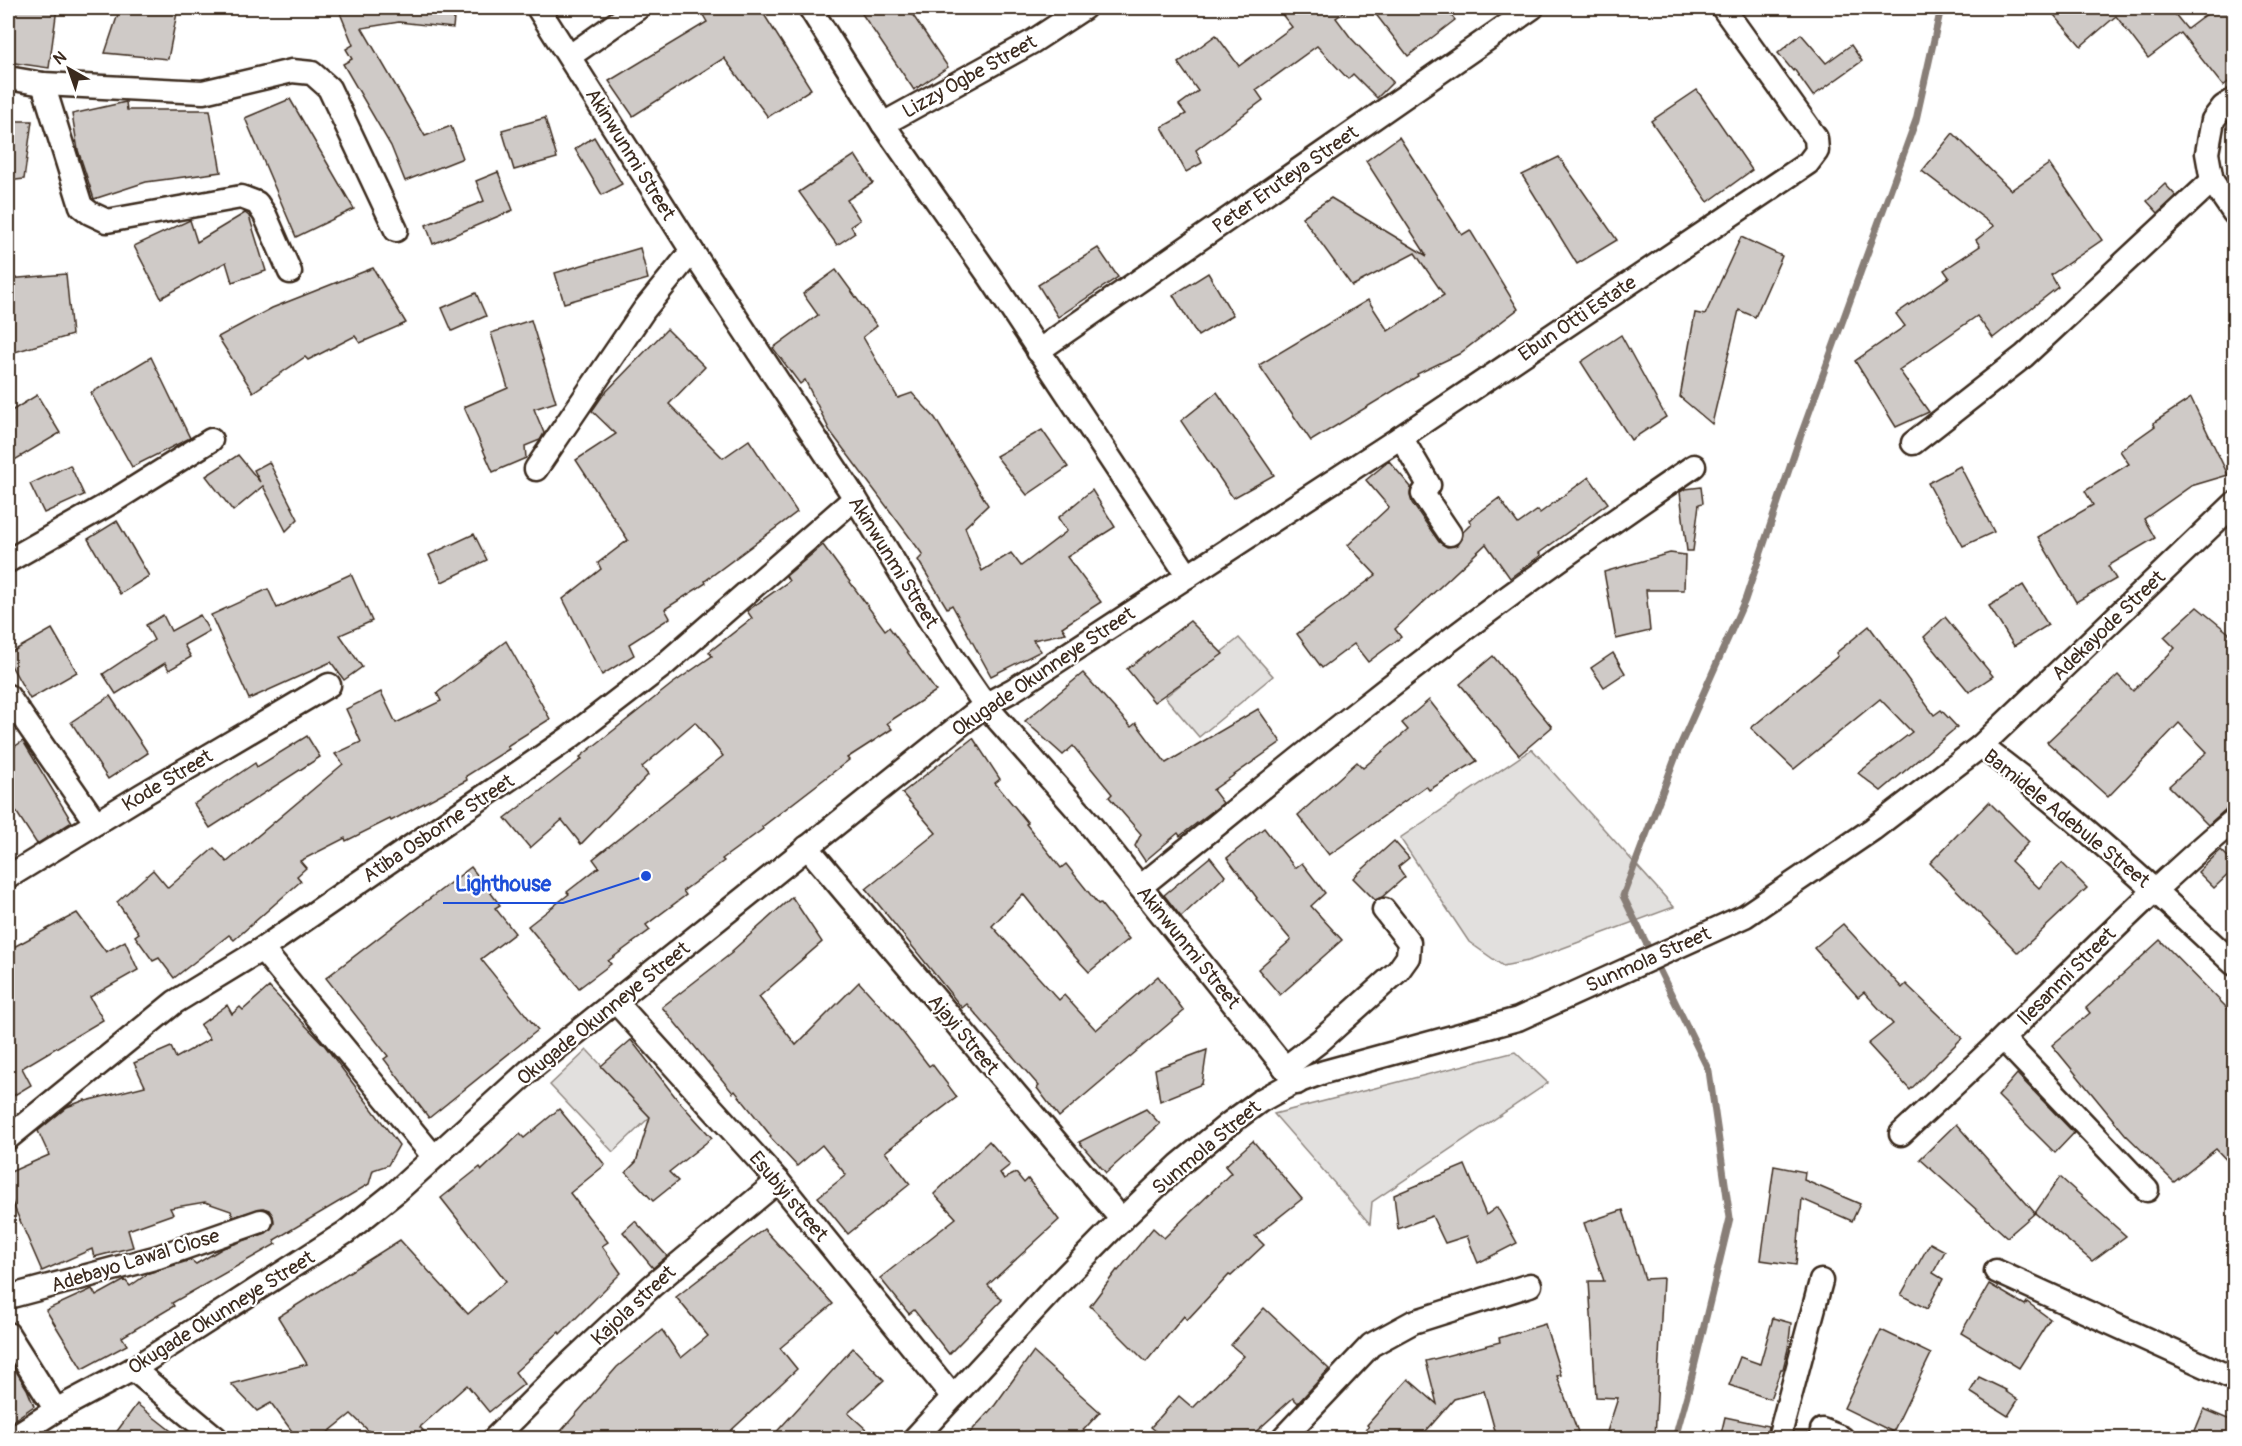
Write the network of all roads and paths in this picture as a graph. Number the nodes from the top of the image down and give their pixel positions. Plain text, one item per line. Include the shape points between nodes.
1 (538, 8) edge
2 (638, 8) edge
3 (810, 8) edge
4 (1084, 8) edge
5 (1532, 8) edge
6 (1723, 8) edge
7 (570, 56) junction
8 (8, 78) edge
9 (43, 84) junction
10 (2235, 100) edge
11 (883, 124) junction
12 (2212, 181) junction
13 (2235, 213) edge
14 (396, 230) dead end
15 (692, 251) junction
16 (290, 272) dead end
17 (1038, 351) junction
18 (1401, 437) junction
19 (211, 440) dead end
20 (1913, 443) dead end
21 (1694, 466) dead end
22 (537, 469) dead end
23 (855, 498) junction
24 (2235, 504) edge
25 (1450, 534) dead end
26 (8, 561) edge
27 (1188, 576) junction
28 (329, 685) dead end
29 (8, 696) edge
30 (985, 705) junction
31 (1981, 746) junction
32 (2235, 820) edge
33 (96, 823) junction
34 (807, 847) junction
35 (8, 878) edge
36 (1140, 887) junction
37 (2154, 890) junction
38 (1384, 910) dead end
39 (1745, 916) joint
40 (262, 949) junction
41 (2235, 964) edge
42 (616, 1002) junction
43 (2003, 1039) junction
44 (1291, 1075) junction
45 (1901, 1134) dead end
46 (8, 1138) edge
47 (434, 1157) junction
48 (778, 1181) junction
49 (2147, 1190) dead end
50 (1122, 1220) junction
51 (261, 1221) dead end
52 (1996, 1271) dead end
53 (1821, 1281) dead end
54 (1530, 1285) dead end
55 (8, 1297) edge
56 (8, 1334) edge
57 (133, 1369) junction
58 (2235, 1379) edge
59 (953, 1397) junction
60 (56, 1410) junction
61 (12, 1438) edge
62 (216, 1438) edge
63 (495, 1438) edge
64 (915, 1438) edge
65 (1283, 1438) edge
66 (1779, 1438) edge

1 - 7 street, Akinwunmi Street
2 - 7 street
3 - 11 street
4 - 11 street, Lizzy Ogbe Street via 1032,42
5 - 17 street, Peter Eruteya Street
6 - 18 street, Ebun Otti Estate via 1816,138 1817,151 1808,163
7 - 15 street, Akinwunmi Street
8 - 9 street
9 - 14 street via 203,92 292,71 312,73 329,88
9 - 16 street via 81,206 90,213 107,221 240,197 257,203
10 - 12 street via 2213,120 2207,153
11 - 17 street
12 - 13 street
12 - 20 street via 2024,356
15 - 22 street via 644,310
15 - 23 street, Akinwunmi Street
17 - 27 street
18 - 25 street via 1429,485 1423,494
18 - 27 street, Ebun Otti Estate
19 - 26 street
21 - 36 street via 1507,597 1335,729
23 - 30 street, Akinwunmi Street
23 - 40 street, Atiba Osborne Street via 665,664 569,738
24 - 31 street, Adekayode Street
27 - 30 street, Okugade Okunneye Street
28 - 33 street, Kode Street
29 - 33 street
30 - 34 street, Okugade Okunneye Street
30 - 36 street, Akinwunmi Street
31 - 37 street, Bamidele Adebule Street via 2027,780
31 - 39 street, Bamidele Adebule Street via 1873,829
32 - 37 street, Ilesanmi Street
33 - 35 street, Kode Street
34 - 42 street, Okugade Okunneye Street
34 - 50 street, Ajayi Street
36 - 44 street, Akinwunmi Street
37 - 41 street, Bamidele Adebule Street
37 - 43 street, Ilesanmi Street
38 - 44 street via 1409,942 1407,957 1398,971 1320,1041
39 - 44 street, Sunmola Street via 1518,1019 1324,1072
40 - 46 street, Atiba Osborne Street via 176,1002
40 - 47 street
42 - 47 street, Okugade Okunneye Street via 531,1069
42 - 48 street, Esubiyi street
43 - 45 street, Ilesanmi Street
43 - 49 street
44 - 50 street, Sunmola Street via 1179,1165
47 - 57 street, Okugade Okunneye Street via 346,1232
48 - 59 street, Esubiyi street
48 - 63 street, Kajola street via 652,1286
50 - 59 street, Sunmola Street
51 - 55 street, Adebayo Lawal Close via 158,1257
52 - 58 street
53 - 66 street
54 - 65 street via 1413,1322 1371,1345
56 - 60 street
57 - 60 street, Okugade Okunneye Street
57 - 62 street
59 - 64 street, Sunmola Street
60 - 61 street, Okugade Okunneye Street

